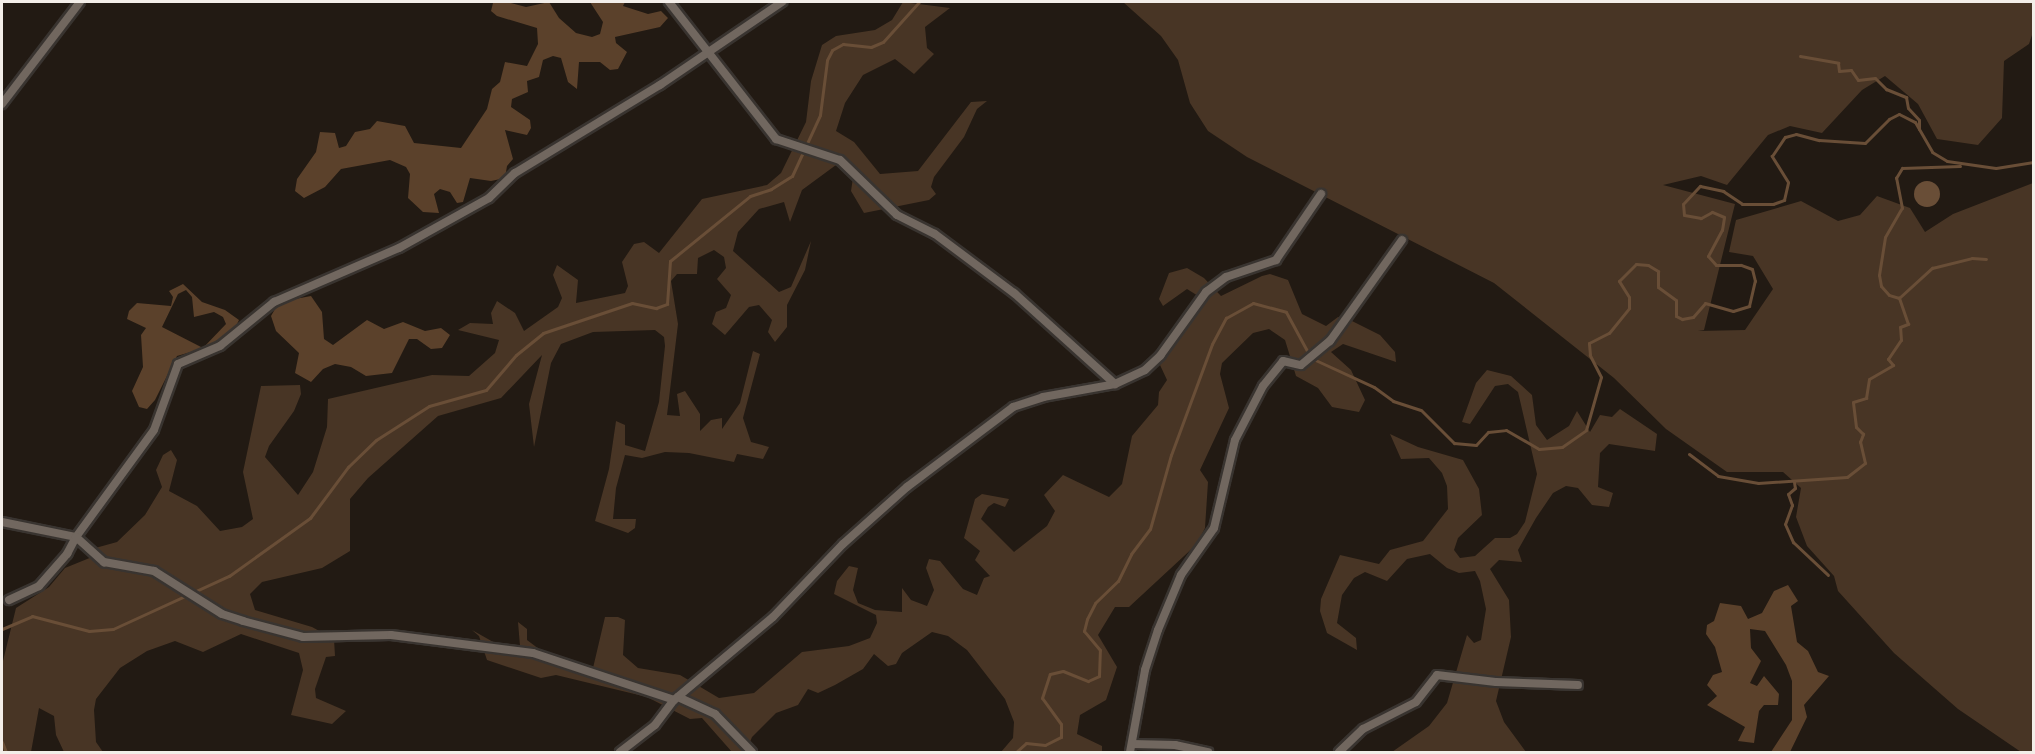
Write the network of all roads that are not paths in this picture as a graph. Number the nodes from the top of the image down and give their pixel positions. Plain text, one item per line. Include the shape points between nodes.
1 (80, 2) edge
2 (669, 2) edge
3 (782, 2) edge
4 (708, 52) junction
5 (2, 104) edge
6 (1321, 194) dead end
7 (1402, 240) dead end
8 (1115, 384) junction
9 (2, 522) edge
10 (76, 537) junction
11 (9, 600) dead end
12 (1578, 684) dead end
13 (676, 698) junction
14 (1131, 748) edge
15 (620, 753) edge
16 (752, 753) edge
17 (1208, 753) edge
18 (1339, 753) edge

1 - 5 street
2 - 4 street
3 - 4 street
4 - 8 street via 776,139 840,160 897,215 935,234 1014,293
4 - 10 street via 515,173 489,198 399,248 274,302 220,346 178,364 154,430
6 - 8 street via 1276,260 1226,277 1206,292 1160,356 1145,370
7 - 14 street via 1330,341 1301,365 1283,361 1263,386 1235,440 1214,528 1181,575 1158,630 1145,669
8 - 13 street via 1043,397 1013,407 907,487 843,544 773,616
9 - 10 street
10 - 11 street via 67,554 39,586
10 - 13 street via 104,562 154,571 222,614 243,621 303,637 391,635 533,653
12 - 18 street via 1496,682 1437,675 1416,702 1364,729
13 - 15 street via 656,725
13 - 16 street via 715,714
14 - 17 street via 1175,745

